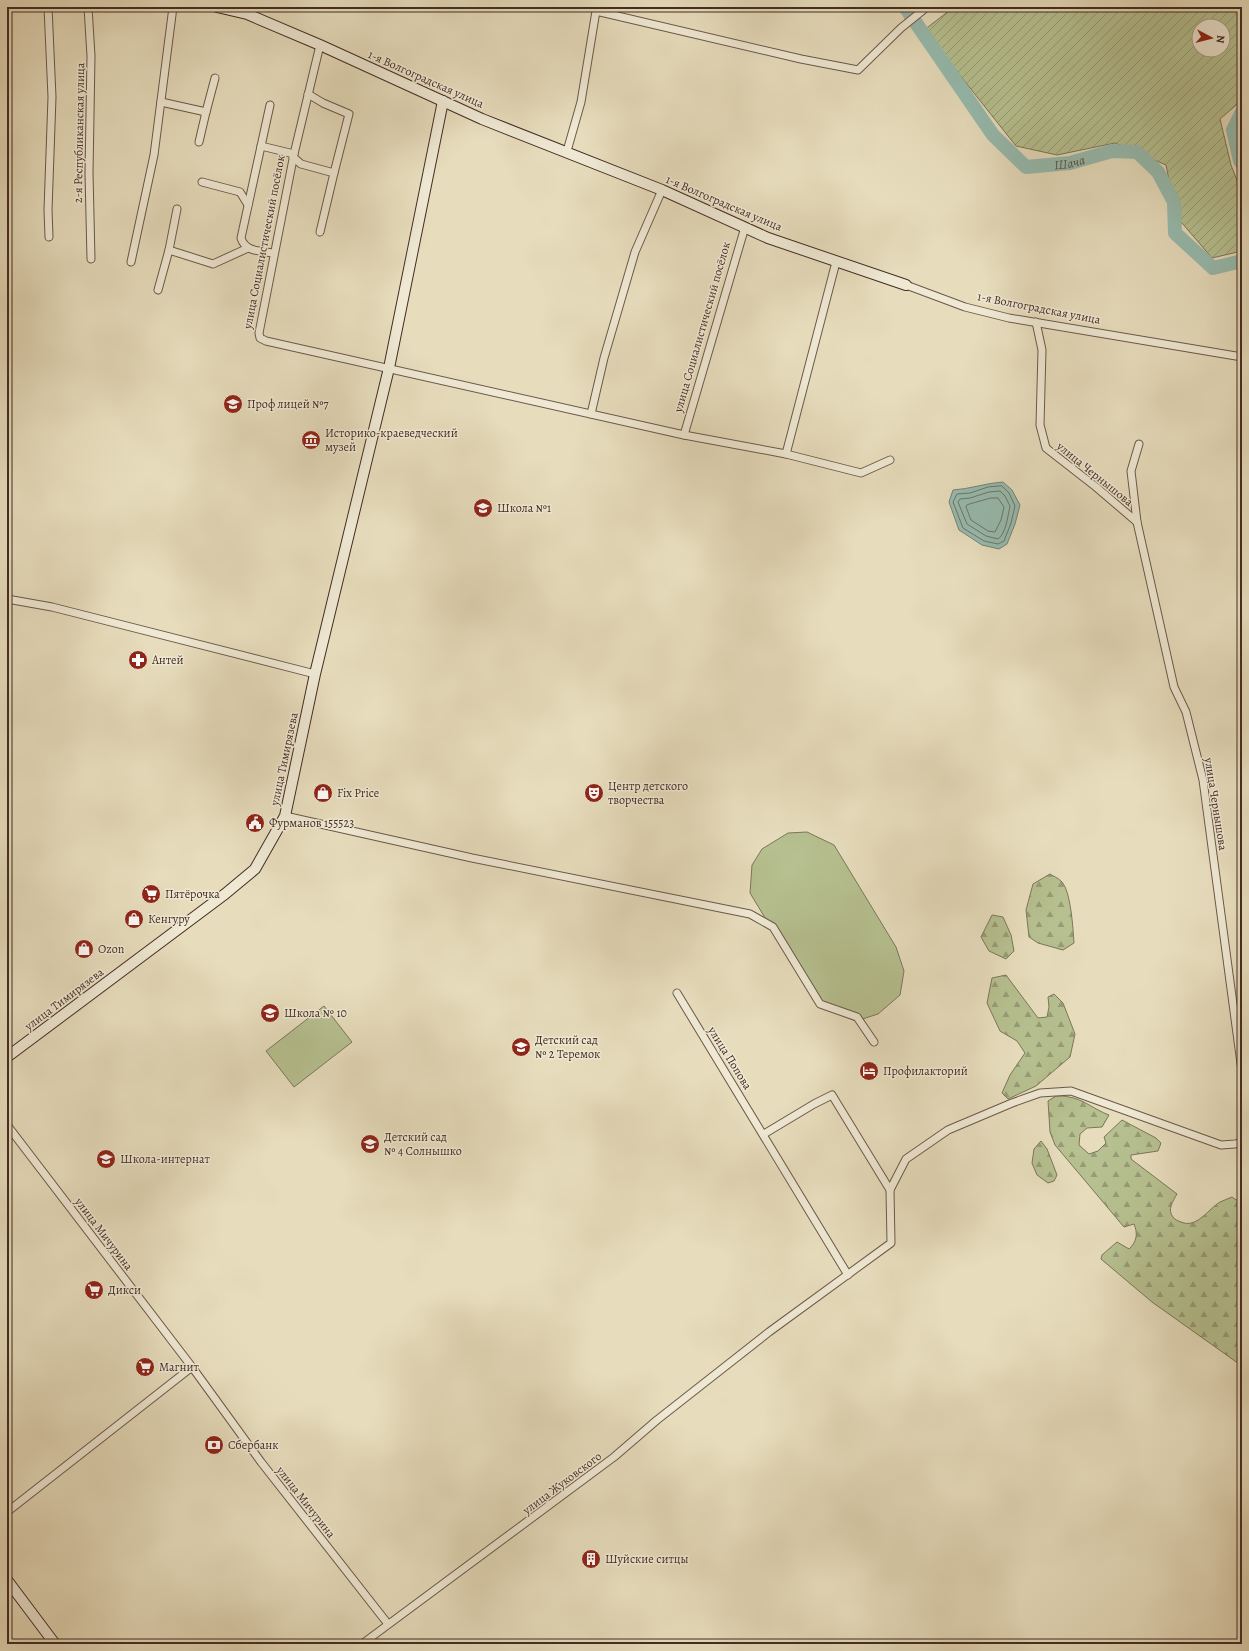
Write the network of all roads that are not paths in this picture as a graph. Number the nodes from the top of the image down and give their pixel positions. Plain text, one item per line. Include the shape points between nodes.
1 (48, 7) edge
2 (88, 7) edge
3 (173, 7) edge
4 (217, 7) edge
5 (927, 7) edge
6 (320, 45) junction
7 (215, 78) dead end
8 (308, 94) junction
9 (443, 101) junction
10 (161, 102) junction
11 (270, 104) dead end
12 (206, 112) junction
13 (199, 142) dead end
14 (261, 146) junction
15 (568, 151) junction
16 (293, 155) junction
17 (334, 173) junction
18 (202, 182) dead end
19 (662, 190) junction
20 (248, 205) junction
21 (178, 209) dead end
22 (745, 228) junction
23 (320, 232) dead end
24 (49, 237) dead end
25 (248, 248) junction
26 (169, 250) junction
27 (274, 253) junction
28 (91, 259) dead end
29 (131, 262) dead end
30 (836, 262) junction
31 (906, 285) joint
32 (158, 290) dead end
33 (1036, 322) junction
34 (1242, 357) edge
35 (389, 368) junction
36 (591, 414) junction
37 (684, 434) junction
38 (1139, 444) dead end
39 (786, 454) junction
40 (890, 460) dead end
41 (1137, 522) junction
42 (7, 599) edge
43 (315, 674) junction
44 (285, 816) junction
45 (677, 993) dead end
46 (874, 1042) dead end
47 (7, 1057) edge
48 (1242, 1071) edge
49 (7, 1125) edge
50 (764, 1134) junction
51 (1242, 1142) edge
52 (890, 1190) junction
53 (848, 1275) junction
54 (192, 1368) junction
55 (7, 1512) edge
56 (7, 1580) edge
57 (388, 1624) junction
58 (55, 1644) edge
59 (362, 1644) edge

1 - 24 street via 52,97
2 - 28 street, 2-я Республиканская улица via 91,56
3 - 10 street
4 - 6 street, 1-я Волгоградская улица via 247,14
5 - 15 street via 901,28 858,70 596,11 582,102
6 - 8 street, улица Социалистический посёлок
6 - 9 street, 1-я Волгоградская улица
7 - 12 street
8 - 16 street, улица Социалистический посёлок
8 - 17 street via 322,104 350,114
9 - 15 street, 1-я Волгоградская улица via 482,119
9 - 35 street
10 - 12 street
10 - 29 street via 154,155
11 - 14 street
12 - 13 street
14 - 16 street
14 - 20 street
15 - 19 street, 1-я Волгоградская улица
16 - 17 street via 301,164
16 - 27 street, улица Социалистический посёлок
17 - 23 street
18 - 20 street via 240,192
19 - 22 street, 1-я Волгоградская улица
19 - 36 street via 635,252 604,358
20 - 25 street via 241,238
21 - 26 street
22 - 30 street, 1-я Волгоградская улица
22 - 37 street, улица Социалистический посёлок
25 - 26 street via 213,264
25 - 27 street
26 - 32 street
27 - 35 street, улица Социалистический посёлок via 260,338
30 - 31 street, 1-я Волгоградская улица
30 - 39 street
31 - 33 street, 1-я Волгоградская улица via 965,307
33 - 34 street, 1-я Волгоградская улица
33 - 41 street, улица Чернышова via 1042,350 1040,425 1046,448
35 - 36 street, улица Социалистический посёлок
35 - 43 street, улица Тимирязева
36 - 37 street, улица Социалистический посёлок
37 - 39 street, улица Социалистический посёлок
38 - 41 street, улица Чернышова via 1131,471
39 - 40 street, улица Социалистический посёлок via 861,473
41 - 48 street, улица Чернышова via 1174,687 1186,712 1203,780
42 - 43 street via 52,607
43 - 44 street, улица Тимирязева
44 - 46 street via 472,858 750,914 773,928 820,1004 857,1017
44 - 47 street, улица Тимирязева via 254,869 225,894
45 - 50 street, улица Попова
49 - 54 street, улица Мичурина
50 - 52 street via 832,1095
50 - 53 street, улица Попова
51 - 52 street via 1221,1145 1071,1091 1040,1093 948,1130 906,1159
52 - 53 street, улица Жуковского via 891,1243
53 - 57 street, улица Жуковского via 769,1332 614,1457
54 - 55 street
54 - 57 street, улица Мичурина via 261,1462
56 - 58 street
57 - 59 street, улица Жуковского

